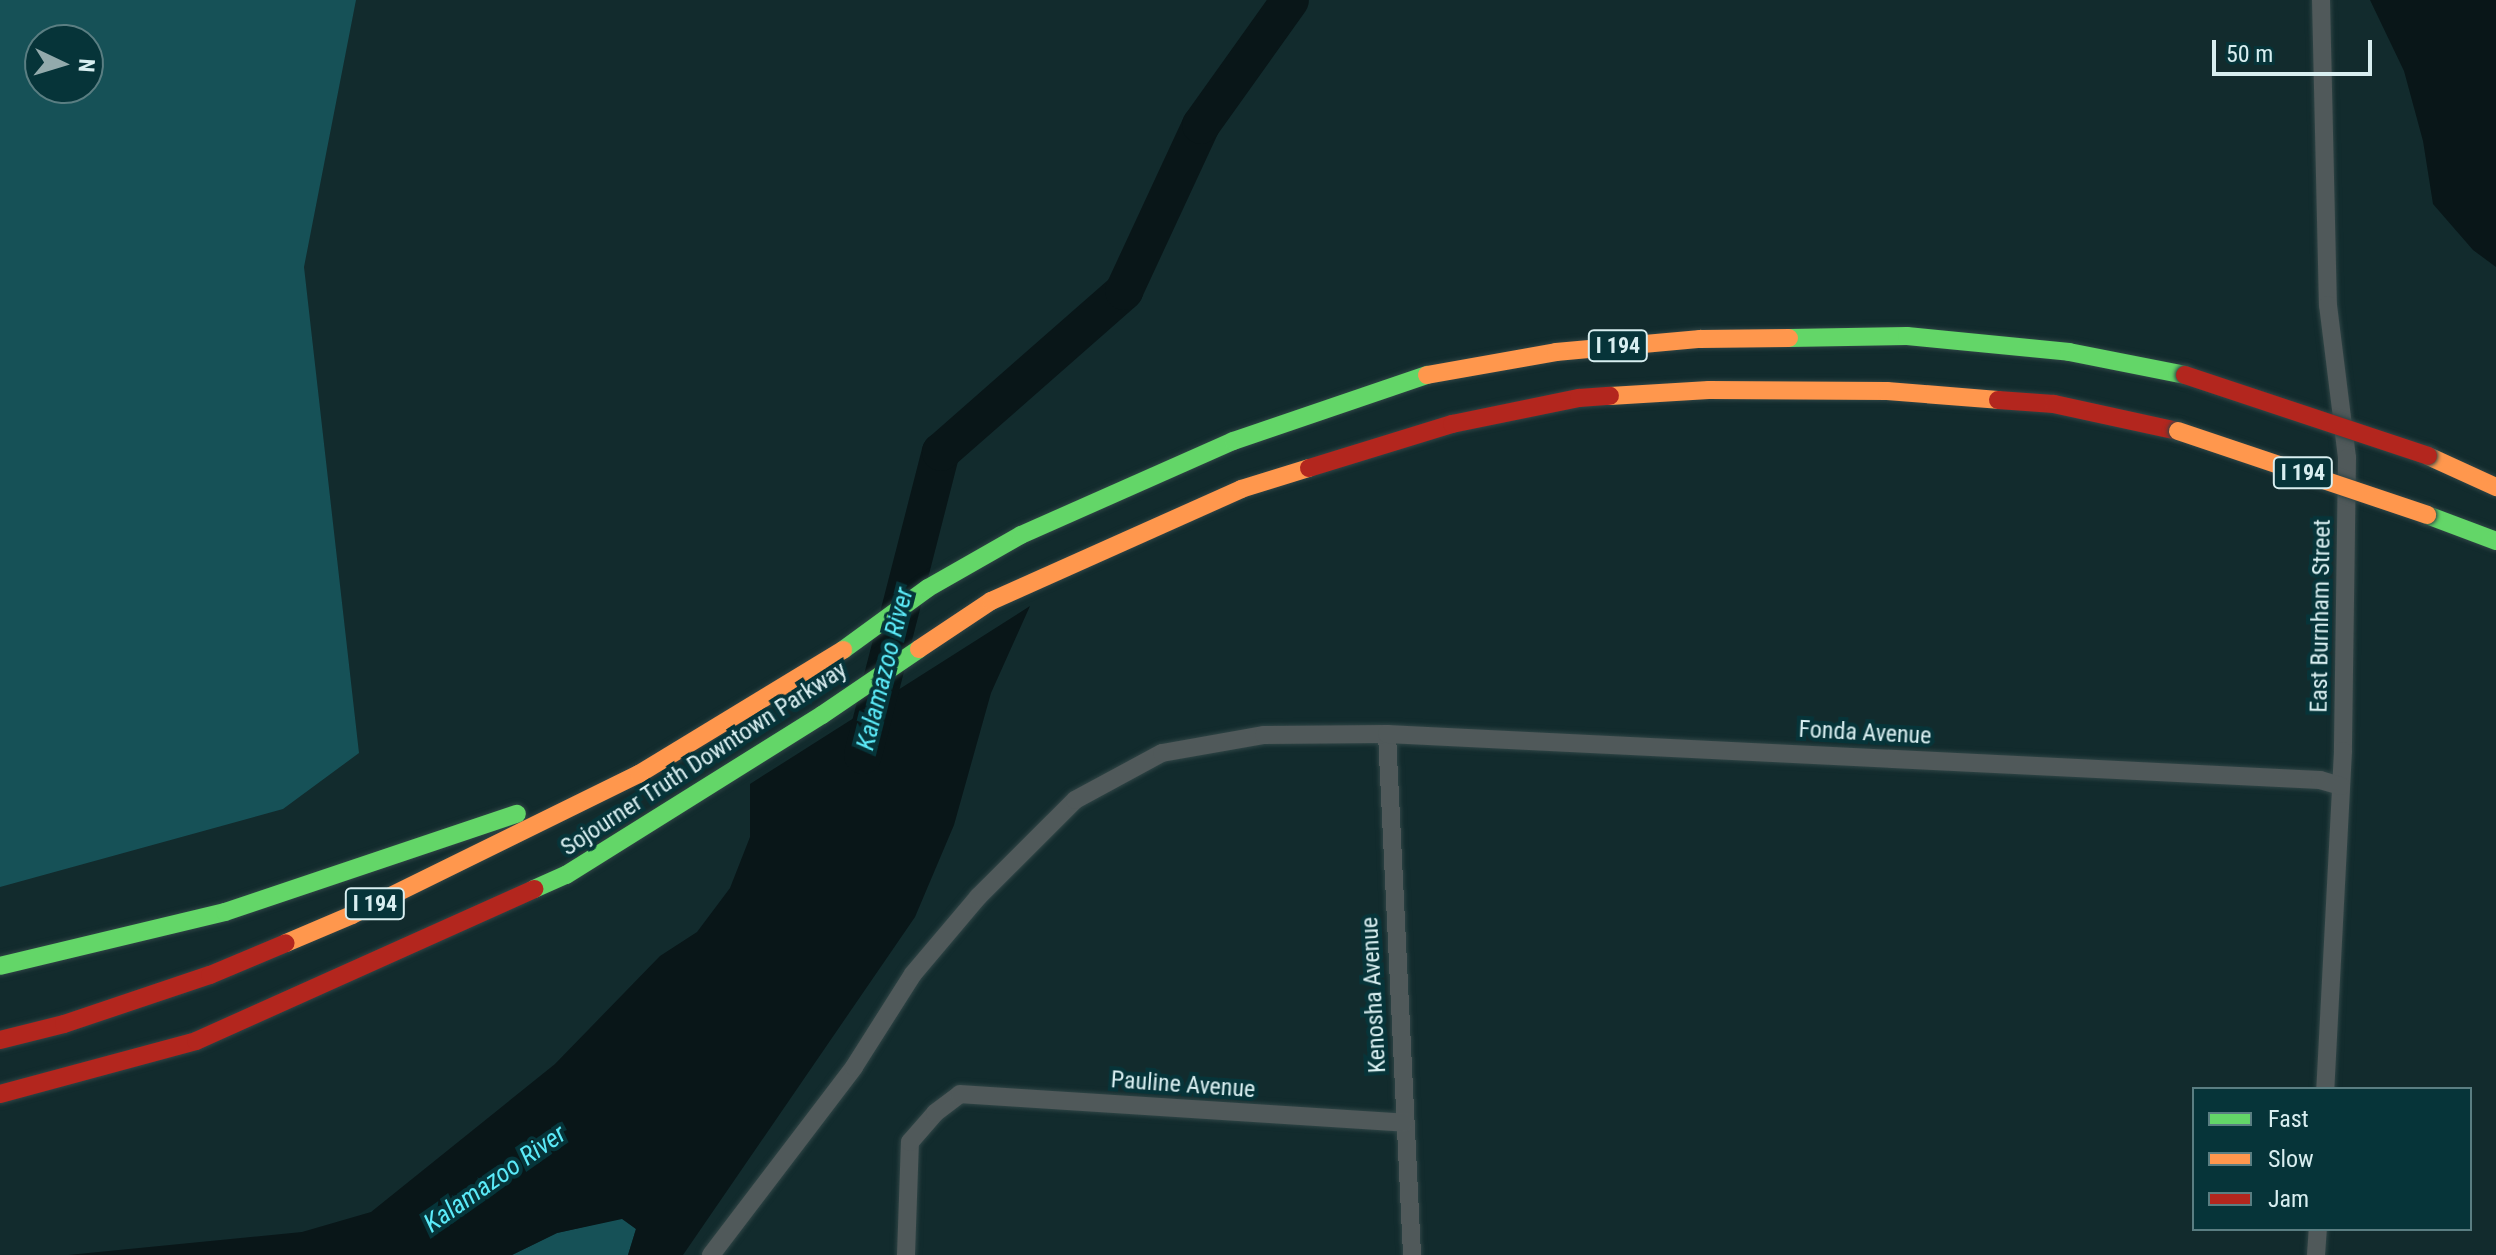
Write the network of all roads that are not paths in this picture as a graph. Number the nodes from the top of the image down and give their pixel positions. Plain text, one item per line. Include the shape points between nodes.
1 (2321, 0) edge
2 (2496, 487) edge
3 (2496, 541) edge
4 (1387, 734) junction
5 (639, 774) junction
6 (2341, 786) junction
7 (0, 966) edge
8 (0, 1040) edge
9 (84, 1070) junction
10 (2325, 1087) edge
11 (0, 1094) edge
12 (0, 1103) edge
13 (1404, 1123) junction
14 (2318, 1231) edge
15 (711, 1255) edge
16 (906, 1255) edge
17 (1412, 1255) edge
18 (2316, 1255) edge

1 - 6 street, East Burnham Street via 2328,305 2347,458
2 - 5 highway, Sojourner Truth Downtown Parkway / I 194, bridge via 2428,456 2185,375 2069,352 1907,336 1700,339 1556,352 1428,375 1233,441 1021,535 928,588 846,648
3 - 9 highway, Sojourner Truth Downtown Parkway / I 194, bridge via 2178,431 2054,404 1887,391 1709,390 1579,398 1452,424 1241,489 991,601 822,715 566,875 196,1041
4 - 6 street, Fonda Avenue via 2320,780
4 - 13 street, Kenosha Avenue
4 - 15 street, Fonda Avenue via 1264,735 1162,753 1075,800 978,897 913,974 854,1067
5 - 7 highway via 225,912
5 - 8 highway, Sojourner Truth Downtown Parkway / I 194 via 352,915 253,957 64,1024
6 - 10 street, East Burnham Street
9 - 11 highway, Sojourner Truth Downtown Parkway / I 194
9 - 12 highway
13 - 16 street, Pauline Avenue via 960,1094 910,1142
13 - 17 street, Kenosha Avenue
14 - 18 street

